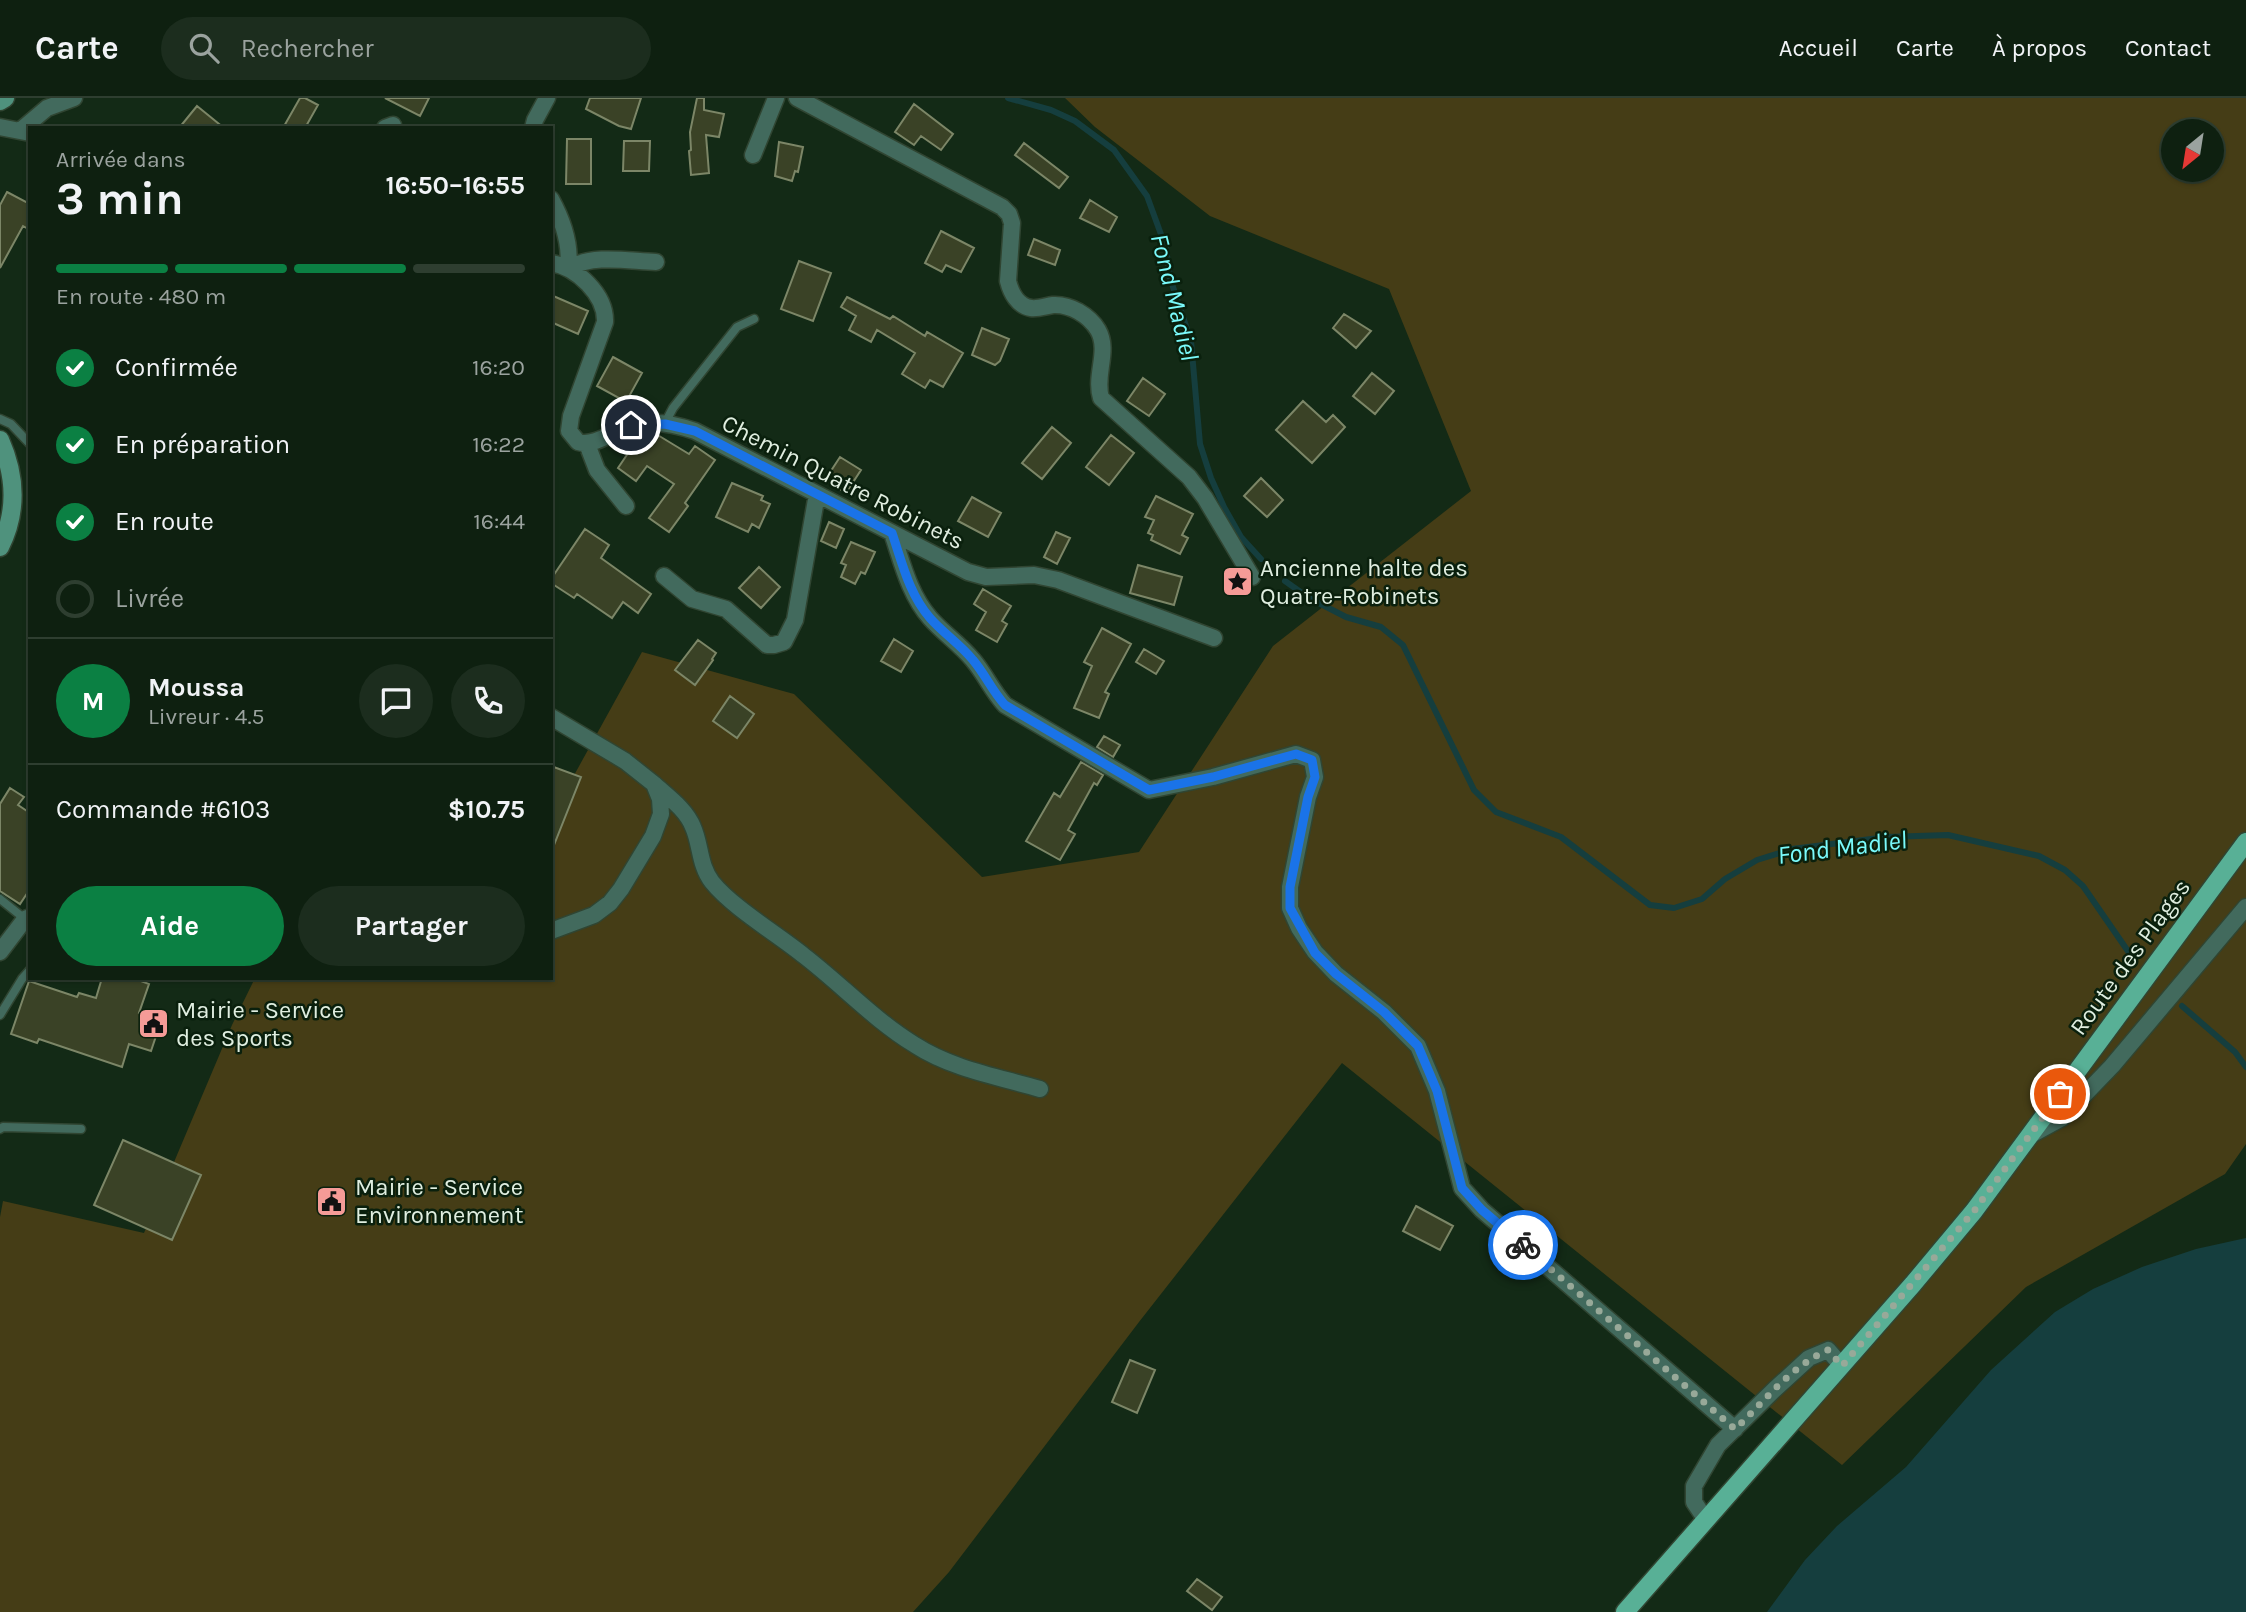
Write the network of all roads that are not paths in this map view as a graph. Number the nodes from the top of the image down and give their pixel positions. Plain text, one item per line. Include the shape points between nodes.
1 (5, 98) edge
2 (75, 98) edge
3 (547, 98) edge
4 (776, 98) edge
5 (797, 98) edge
6 (0, 100) edge
7 (30, 126) edge
8 (534, 126) edge
9 (0, 127) edge
10 (25, 132) edge
11 (753, 155) dead end
12 (553, 202) edge
13 (656, 262) dead end
14 (553, 264) edge
15 (568, 268) junction
16 (754, 319) dead end
17 (0, 419) edge
18 (665, 424) junction
19 (0, 440) edge
20 (28, 442) edge
21 (587, 444) junction
22 (6, 478) edge
23 (817, 494) junction
24 (626, 506) dead end
25 (892, 533) junction
26 (0, 547) edge
27 (664, 576) dead end
28 (1252, 578) dead end
29 (1214, 638) dead end
30 (553, 718) edge
31 (654, 784) junction
32 (2246, 842) edge
33 (0, 899) edge
34 (2246, 907) edge
35 (27, 918) edge
36 (553, 931) edge
37 (0, 952) edge
38 (28, 972) edge
39 (0, 1015) edge
40 (1040, 1089) dead end
41 (0, 1129) edge
42 (82, 1129) dead end
43 (2028, 1136) junction
44 (1842, 1366) junction
45 (1735, 1429) junction
46 (1706, 1520) junction
47 (1625, 1612) edge

1 - 6 main road
2 - 7 street via 47,108
3 - 8 street
4 - 11 street
5 - 28 street via 1009,214 1008,281 1015,299 1032,309 1065,306 1089,318 1104,345 1098,374 1101,398 1189,477
9 - 10 street
12 - 15 street via 568,245
13 - 15 street via 594,259
14 - 15 street
15 - 21 street via 594,292 606,313 569,426 574,440
16 - 18 lane via 737,327
17 - 20 lane
18 - 21 street, Chemin Quatre Robinets via 631,425
18 - 23 street, Chemin Quatre Robinets via 695,431
19 - 22 main road via 9,459
21 - 24 street via 597,470
22 - 26 main road via 14,506
23 - 25 street, Chemin Quatre Robinets
23 - 27 street via 796,620 784,642 767,645 726,609 692,599
25 - 29 street, Chemin Quatre Robinets via 968,572 1058,580
25 - 45 street via 917,600 974,660 1005,705 1149,790 1296,754 1312,760 1315,777 1290,887 1290,908 1315,953 1418,1046 1437,1091 1462,1188
30 - 31 street
31 - 36 street via 661,814 621,889 594,915
31 - 40 street via 693,826 703,865 723,894 872,1013 943,1060
32 - 43 main road, Route des Plages
33 - 35 lane
34 - 43 street, Route des Plages via 2112,1066 2062,1118
35 - 37 street
38 - 39 lane
41 - 42 lane
43 - 44 main road, Route des Plages via 1974,1211
44 - 45 street via 1828,1350 1809,1358
44 - 46 main road, Route des Plages
45 - 46 street via 1718,1446 1694,1486 1694,1502
46 - 47 main road, Route des Plages

